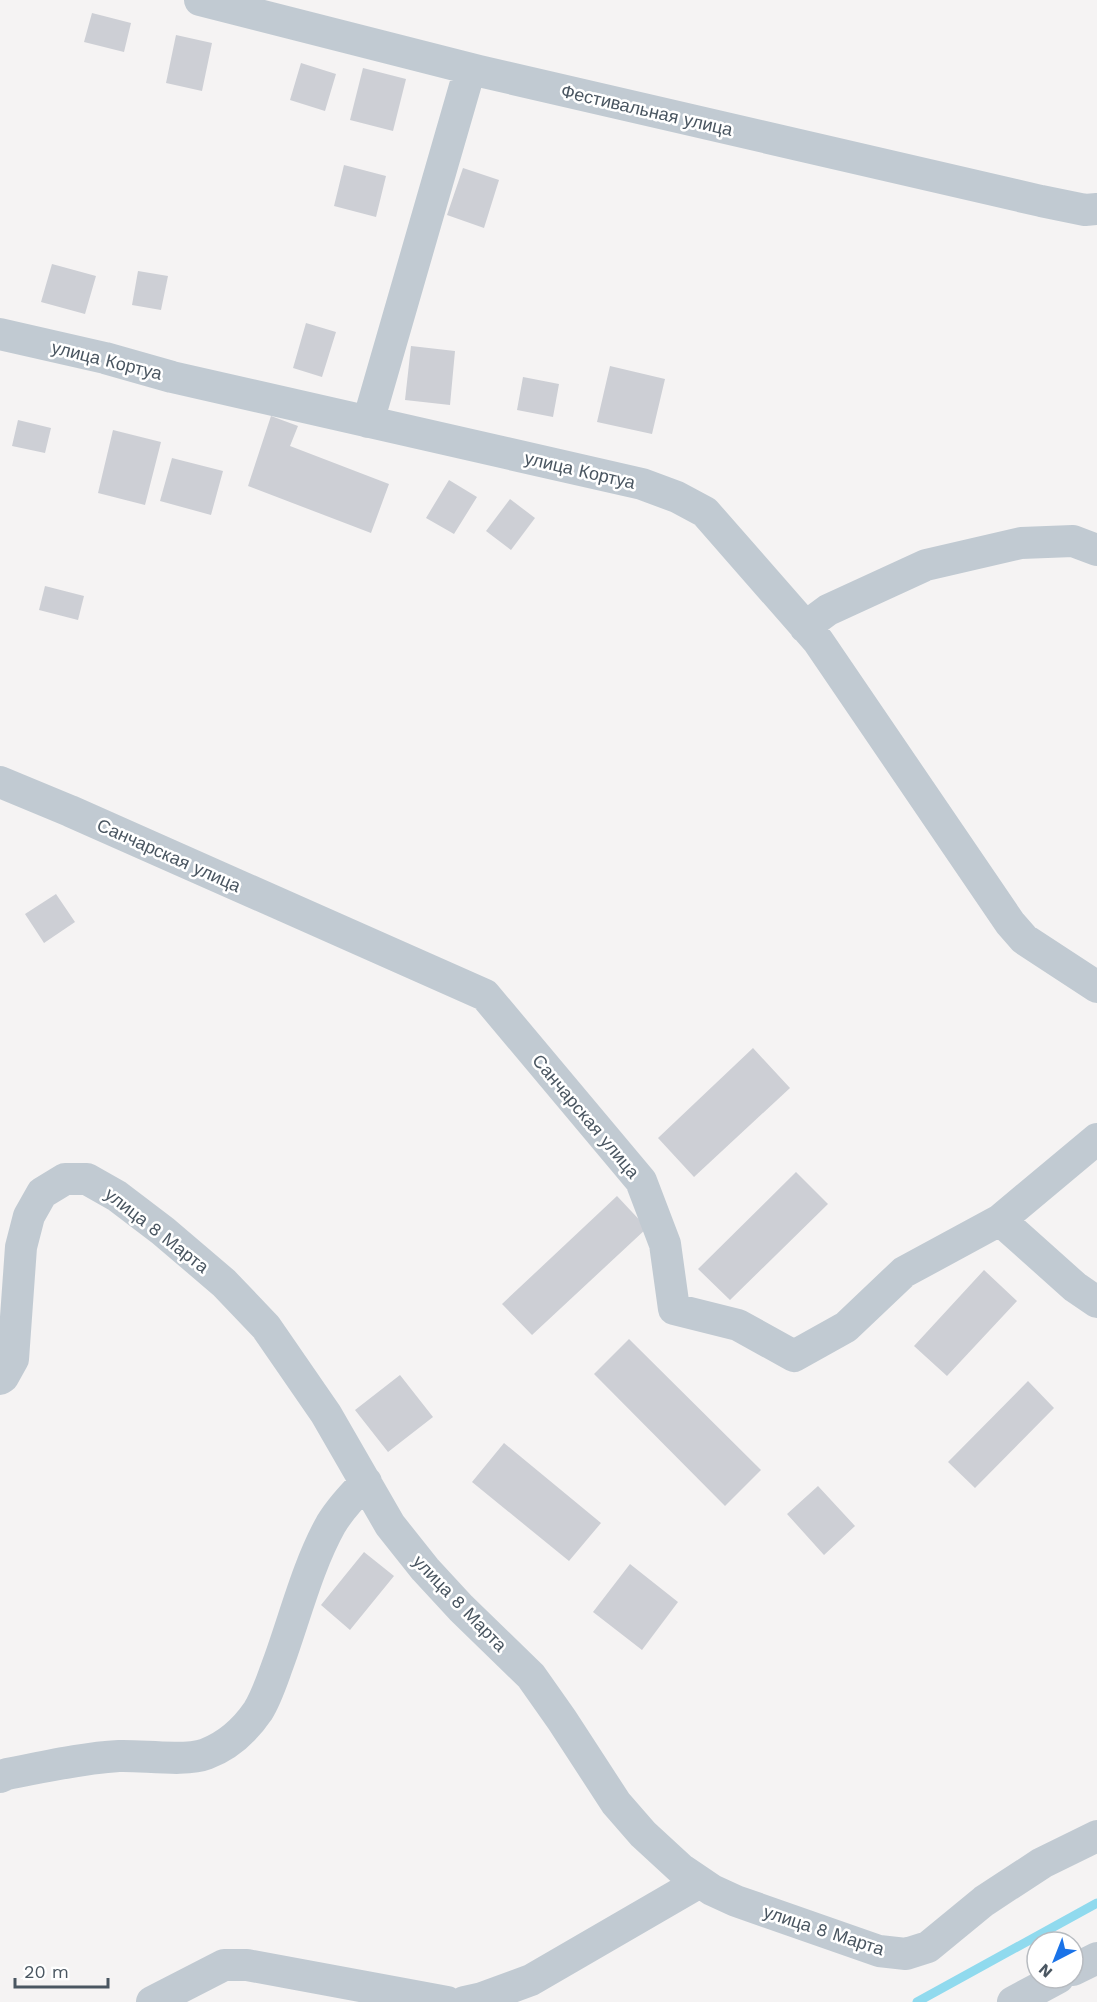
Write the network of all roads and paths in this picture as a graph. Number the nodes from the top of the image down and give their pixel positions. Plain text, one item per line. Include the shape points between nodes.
1 (200, 0) edge
2 (470, 69) junction
3 (1097, 209) edge
4 (0, 334) edge
5 (368, 422) junction
6 (1097, 550) edge
7 (805, 627) junction
8 (0, 782) edge
9 (1097, 987) edge
10 (1097, 1139) edge
11 (1000, 1220) junction
12 (1097, 1302) edge
13 (0, 1379) edge
14 (366, 1482) junction
15 (0, 1777) edge
16 (1097, 1836) edge
17 (700, 1882) junction
18 (1036, 1990) edge
19 (152, 2002) edge
20 (447, 2002) edge
21 (464, 2002) edge
22 (1013, 2002) edge

1 - 2 street, Фестивальная улица
2 - 3 street, Фестивальная улица via 1030,199
2 - 5 street
4 - 5 street, улица Кортуа
5 - 7 street, улица Кортуа via 642,484 677,497 705,512
6 - 7 street via 1073,541 1021,543 926,565 828,610
7 - 9 street, улица Кортуа via 1010,923 1023,939
8 - 11 street, Санчарская улица via 485,995 641,1180 665,1244 674,1309 738,1325 795,1356 846,1328 904,1272
10 - 11 street
11 - 12 street
13 - 14 street, улица 8 Марта via 13,1359 21,1247 29,1216 42,1193 65,1179 87,1179 163,1231 224,1283 266,1327 326,1414
14 - 15 street via 331,1524 273,1678 246,1727 204,1755 120,1756 56,1764
14 - 17 street, улица 8 Марта via 390,1525 425,1569 531,1677 616,1803 642,1834
16 - 17 street, улица 8 Марта via 1042,1863 984,1901 928,1947 906,1954 879,1951 736,1901
17 - 21 street via 531,1980
18 - 22 street
19 - 20 street via 224,1965 247,1965

